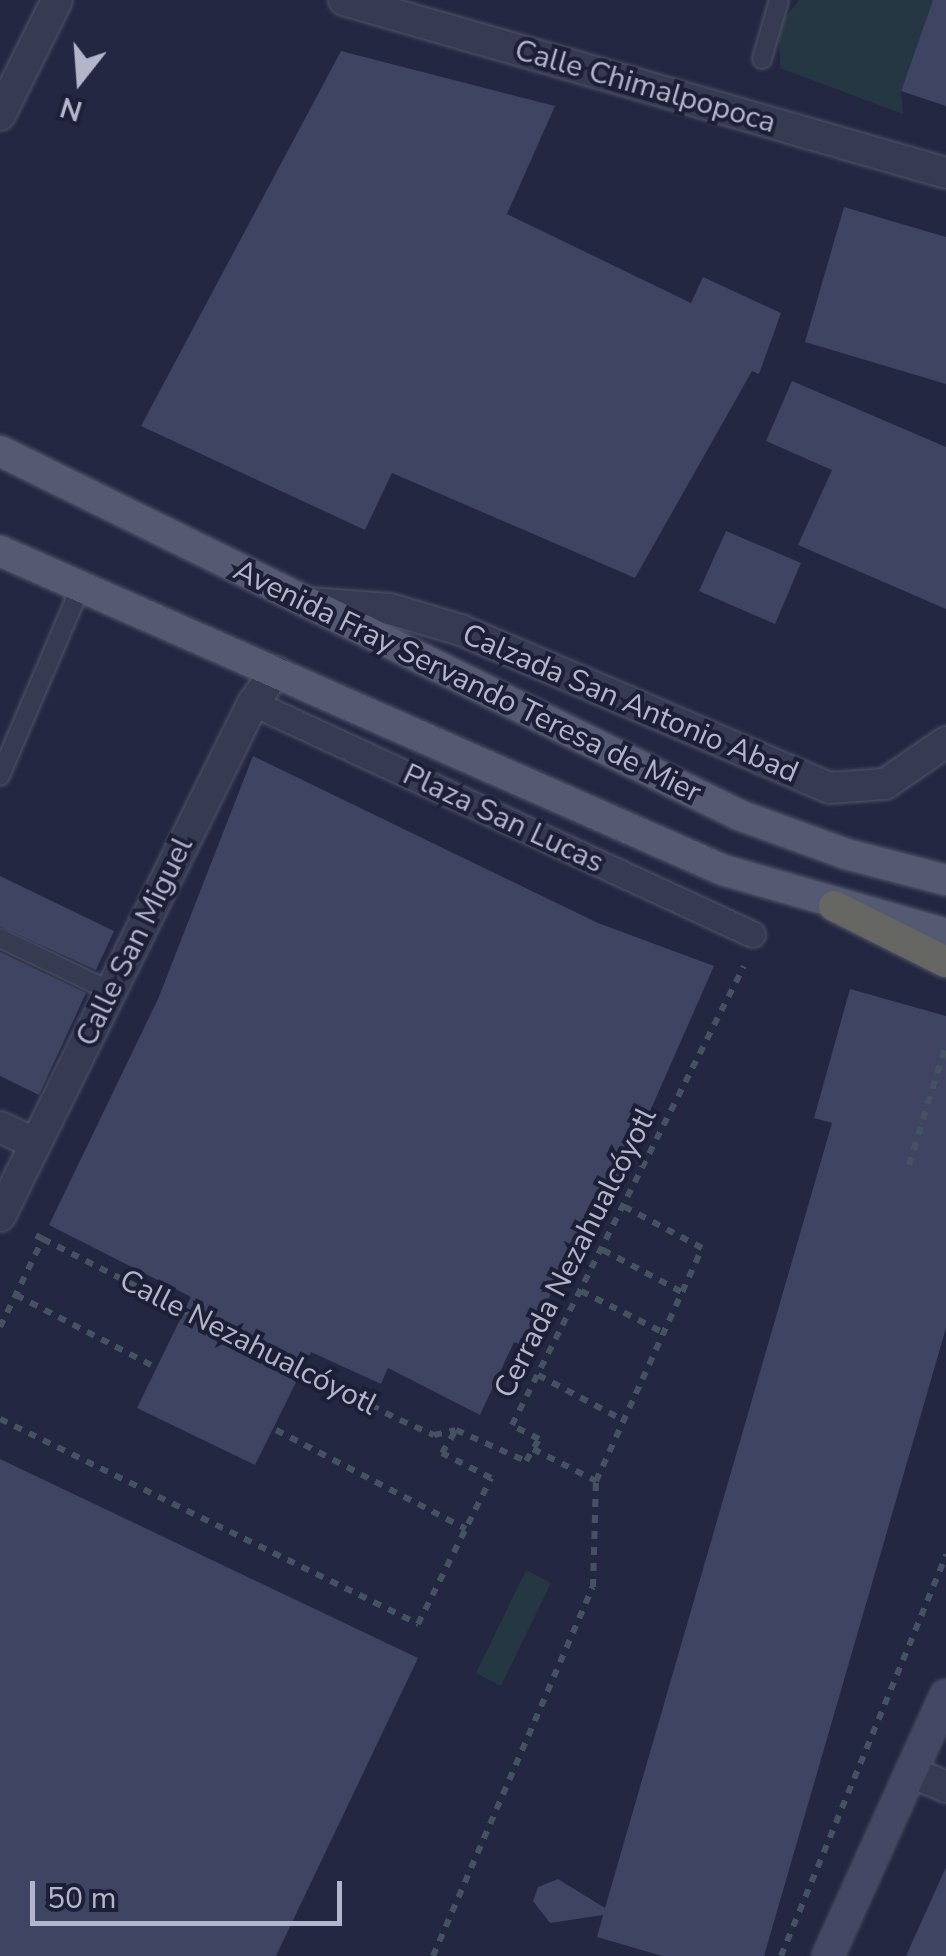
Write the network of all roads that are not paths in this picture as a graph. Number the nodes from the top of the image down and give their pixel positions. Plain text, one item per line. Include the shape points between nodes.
1 (58, 0) edge
2 (344, 0) edge
3 (779, 0) edge
4 (762, 59) dead end
5 (0, 115) edge
6 (946, 173) edge
7 (0, 451) edge
8 (0, 551) edge
9 (81, 586) junction
10 (301, 602) junction
11 (276, 671) junction
12 (254, 703) junction
13 (946, 742) edge
14 (0, 776) edge
15 (946, 880) edge
16 (834, 906) junction
17 (752, 934) road end
18 (946, 934) edge
19 (0, 938) edge
20 (946, 962) edge
21 (110, 991) junction
22 (0, 1127) edge
23 (34, 1143) junction
24 (0, 1216) edge
25 (946, 1696) edge
26 (911, 1772) junction
27 (946, 1788) edge
28 (828, 1956) edge

1 - 5 street
2 - 6 street, Calle Chimalpopoca
3 - 4 lane
7 - 10 main road, Avenida Fray Servando Teresa de Mier
8 - 9 main road, Avenida Fray Servando Teresa de Mier
9 - 11 main road, Avenida Fray Servando Teresa de Mier
9 - 14 lane
10 - 13 street, Calzada San Antonio Abad via 390,609 461,630 830,788 885,784
10 - 15 main road, Avenida Fray Servando Teresa de Mier via 739,815
11 - 12 street, Calle San Miguel
11 - 16 main road, Avenida Fray Servando Teresa de Mier via 723,870
12 - 17 street, Plaza San Lucas
12 - 21 street, Calle San Miguel
16 - 18 main road, Avenida Fray Servando Teresa de Mier
16 - 20 highway
19 - 21 lane
21 - 23 street, Calle San Miguel
22 - 23 street
23 - 24 street, Calle San Miguel
25 - 26 main road
26 - 27 street
26 - 28 main road

